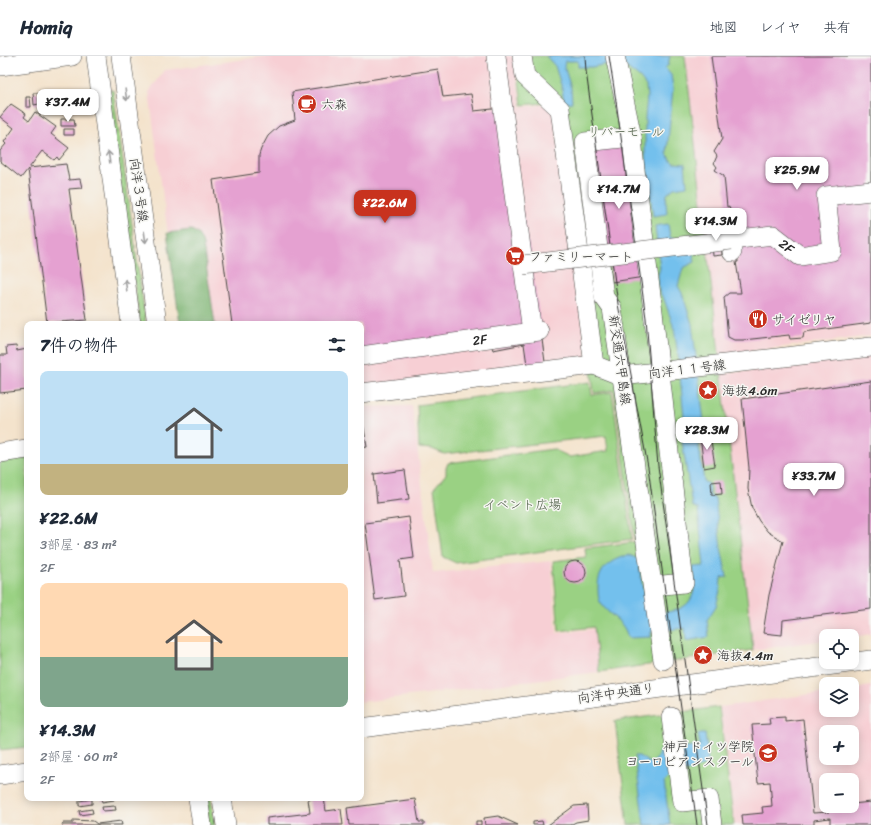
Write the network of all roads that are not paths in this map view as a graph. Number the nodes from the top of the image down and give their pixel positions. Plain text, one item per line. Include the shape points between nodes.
1 (72, 56) edge
2 (96, 56) edge
3 (121, 56) edge
4 (496, 56) edge
5 (522, 56) edge
6 (617, 62) edge
7 (0, 66) edge
8 (632, 137) junction
9 (590, 185) junction
10 (571, 187) junction
11 (871, 191) edge
12 (523, 265) junction
13 (132, 321) edge
14 (157, 321) edge
15 (871, 347) edge
16 (364, 356) edge
17 (594, 365) junction
18 (668, 371) junction
19 (622, 376) junction
20 (364, 393) edge
21 (24, 449) edge
22 (0, 453) edge
23 (653, 586) junction
24 (663, 660) dead end
25 (871, 660) edge
26 (671, 717) dead end
27 (364, 728) edge
28 (24, 772) edge
29 (0, 775) edge
30 (198, 801) edge
31 (222, 801) edge
32 (202, 825) edge
33 (226, 825) edge
34 (712, 825) edge

1 - 7 street
13 -> 2 street, 向洋３号線
3 -> 14 street, 向洋３号線
4 - 12 street, 2F
5 - 10 street via 525,76 560,109
6 - 8 street
8 - 9 street, 新交通六甲島線 via 585,142
8 - 18 street
9 - 10 street
9 - 19 street, 新交通六甲島線 via 604,297 612,308
10 - 17 street
11 - 12 street, 2F, bridge via 826,196 832,251 800,256 773,234 732,246
12 - 16 street, 2F via 535,332
15 - 18 street, 向洋１１号線
17 - 19 street, 向洋１１号線
17 - 20 street, 向洋１１号線
18 - 19 street, 向洋１１号線
18 - 23 street via 684,583
19 - 23 street, 新交通六甲島線
21 - 22 street
23 - 24 street, 新交通六甲島線
25 - 27 street, 向洋中央通り
26 - 34 street via 682,802 708,799
28 - 29 street
30 - 32 street
31 - 33 street

